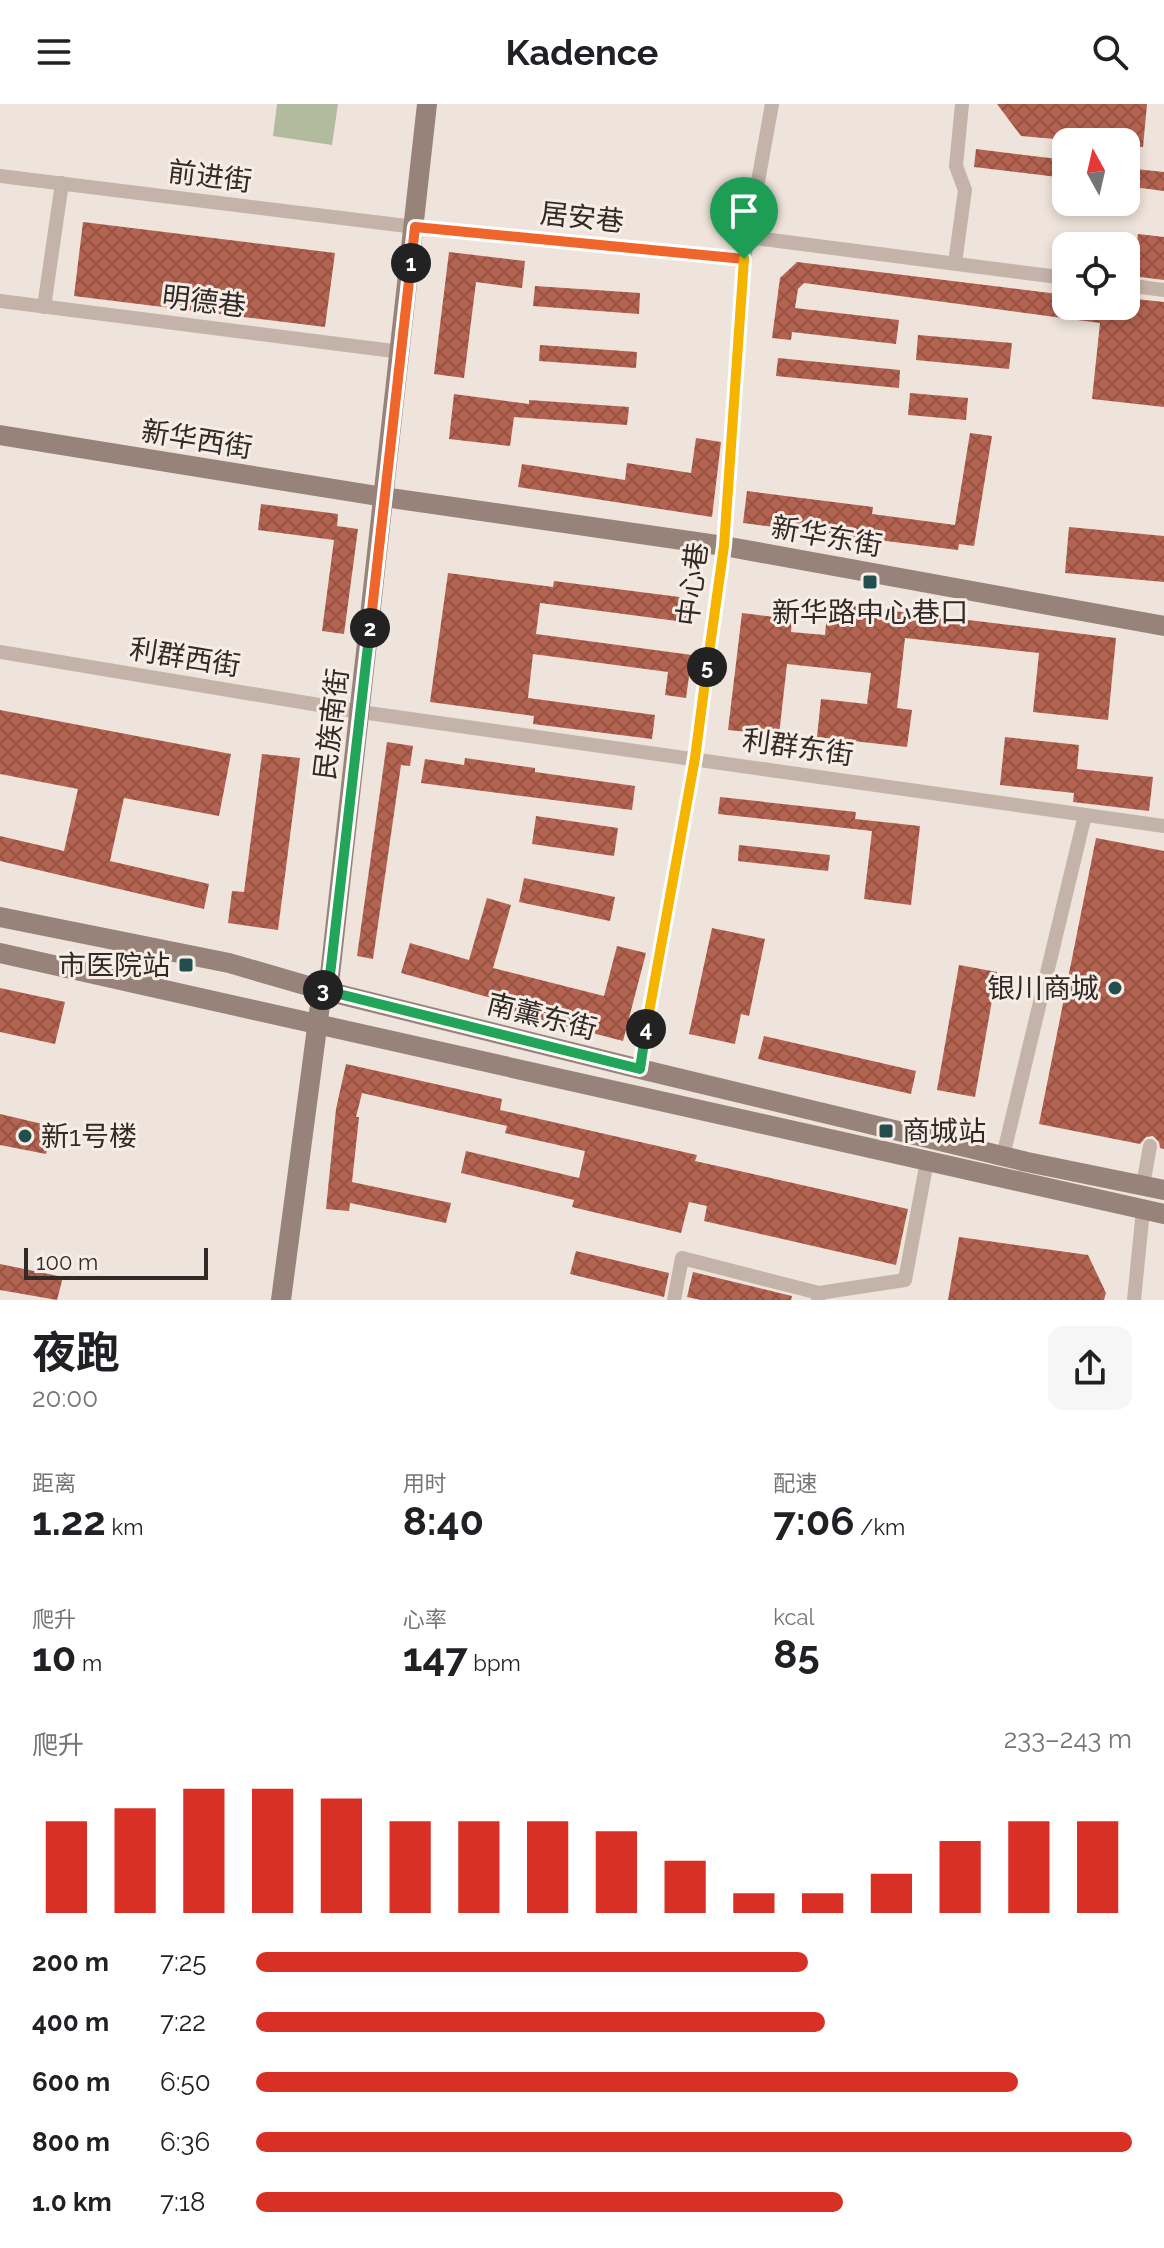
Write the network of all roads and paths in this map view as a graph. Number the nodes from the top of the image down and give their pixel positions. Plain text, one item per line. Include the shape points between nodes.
1 (427, 104) edge
2 (772, 104) edge
3 (962, 104) edge
4 (0, 176) edge
5 (62, 183) junction
6 (415, 227) junction
7 (747, 237) junction
8 (744, 259) junction
9 (955, 263) junction
10 (1052, 276) edge
11 (1140, 287) edge
12 (1164, 290) edge
13 (0, 301) edge
14 (44, 307) junction
15 (401, 352) junction
16 (0, 435) edge
17 (384, 497) junction
18 (724, 546) junction
19 (1164, 626) edge
20 (0, 652) edge
21 (361, 712) junction
22 (695, 758) junction
23 (1085, 815) junction
24 (1164, 826) edge
25 (0, 917) edge
26 (0, 953) edge
27 (322, 990) junction
28 (317, 1023) junction
29 (640, 1069) junction
30 (1150, 1146) dead end
31 (1003, 1156) junction
32 (927, 1161) junction
33 (1143, 1185) junction
34 (1164, 1190) edge
35 (1143, 1210) junction
36 (1164, 1214) edge
37 (818, 1296) edge
38 (281, 1300) edge
39 (674, 1300) edge
40 (1134, 1300) edge

1 - 6 main road, 民族南街
2 - 7 street, 中心巷
3 - 9 street via 956,166 965,190
4 - 5 street, 前进街
5 - 6 street, 前进街
5 - 14 street
6 - 8 street, 居安巷
6 - 15 main road, 民族南街
7 - 8 street, 中心巷
7 - 9 street
8 - 18 street, 中心巷
9 - 10 street
11 - 12 street
13 - 14 street, 明德巷
14 - 15 street, 明德巷
15 - 17 main road, 民族南街
16 - 17 main road, 新华西街
17 - 18 main road, 新华东街
17 - 21 main road, 民族南街
18 - 19 main road, 新华东街
18 - 22 street, 中心巷
20 - 21 street, 利群西街
21 - 22 street, 利群东街
21 - 27 main road, 民族南街 via 330,975
22 - 23 street, 利群东街
22 - 29 street, 中心巷
23 - 24 street, 利群东街
23 - 31 street
25 - 27 main road, 南薰东街 via 229,963
26 - 28 main road, 南薰东街
27 - 28 main road, 民族南街
27 - 29 main road, 南薰东街
28 - 32 main road, 南薰东街
28 - 38 main road, 民族南街
29 - 31 main road, 南薰东街
30 - 33 street
31 - 33 main road, 南薰东街
32 - 35 main road, 南薰东街
32 - 37 street via 905,1280
33 - 34 main road, 南薰东街
35 - 36 main road, 南薰东街
35 - 40 street
37 - 39 street via 682,1258

